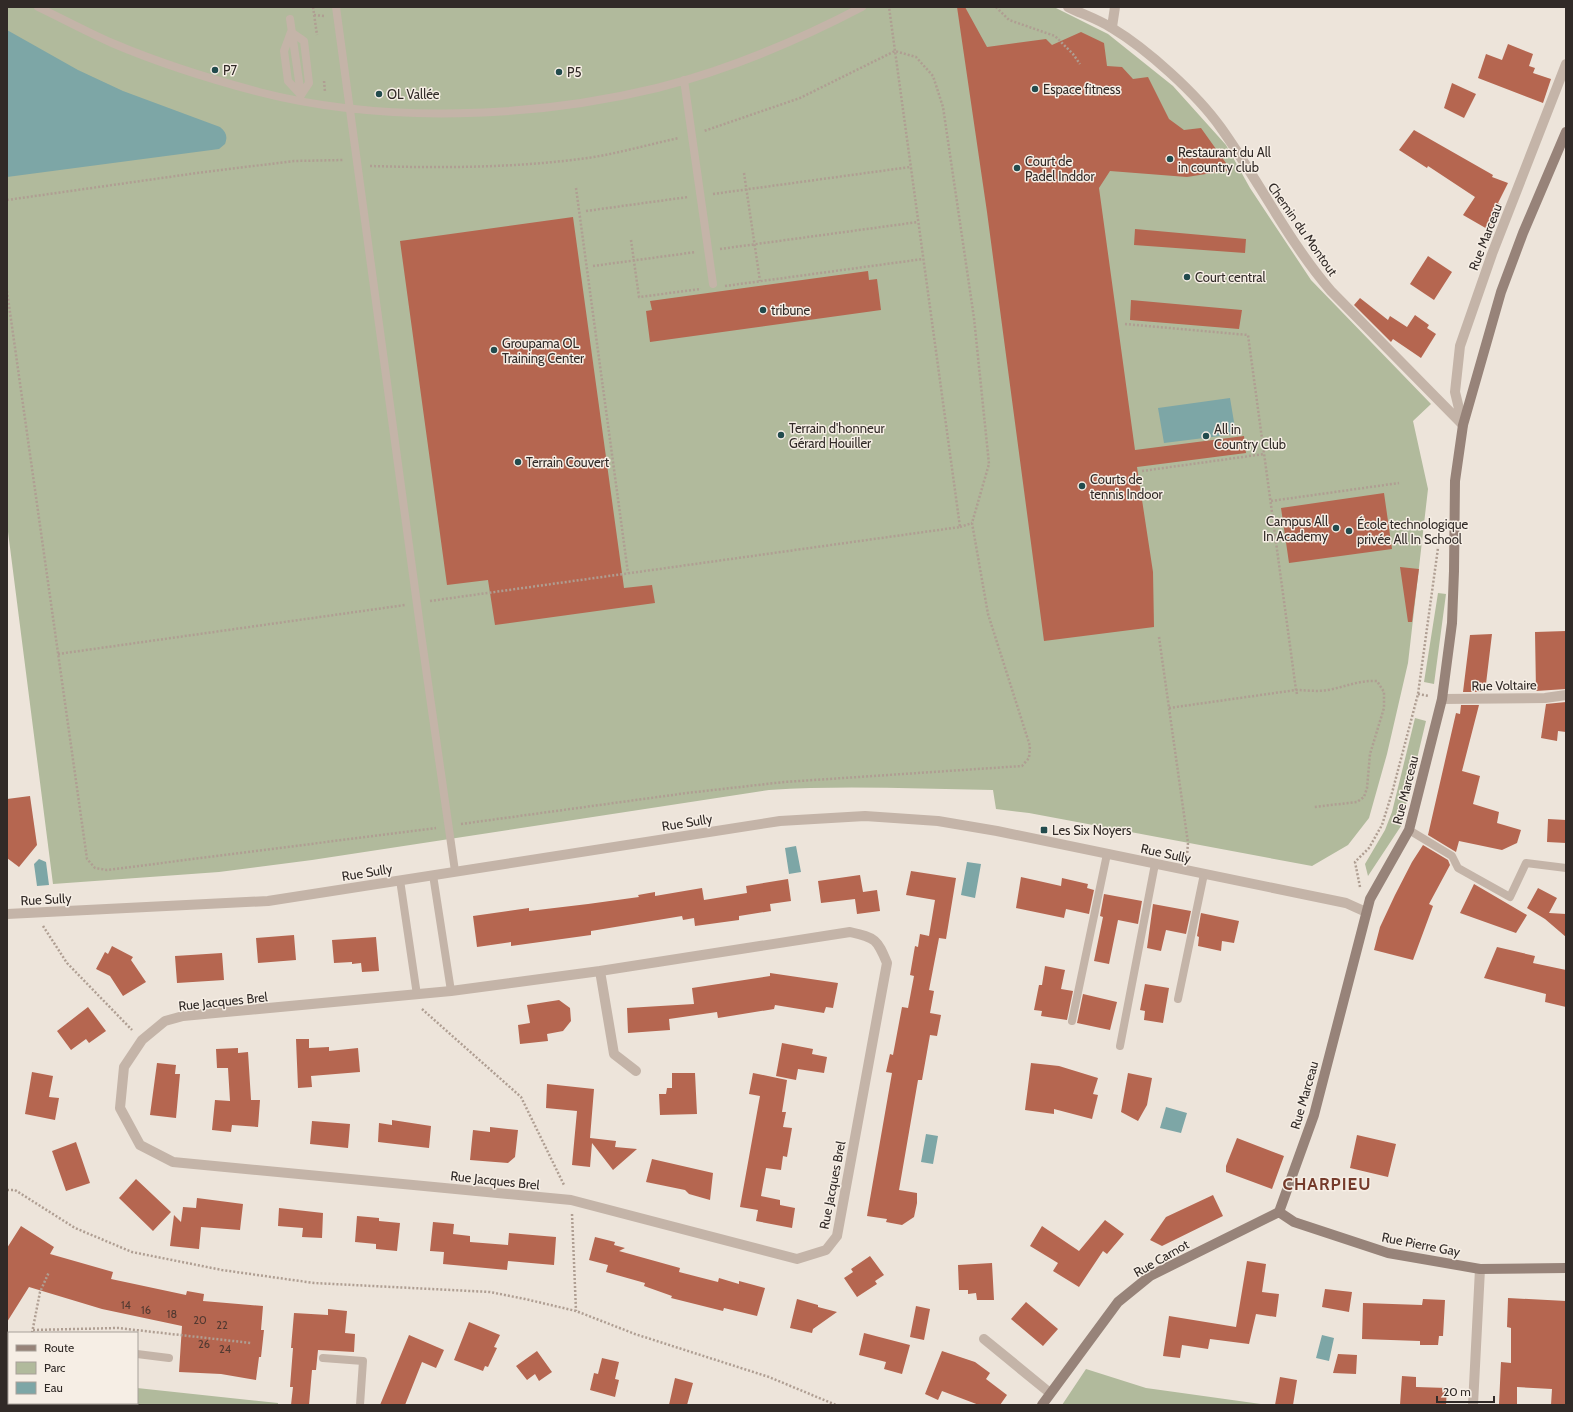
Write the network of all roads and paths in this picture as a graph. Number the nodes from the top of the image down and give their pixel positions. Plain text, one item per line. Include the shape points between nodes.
1 (38, 7) edge
2 (336, 7) edge
3 (862, 7) edge
4 (889, 7) edge
5 (996, 7) edge
6 (1068, 7) edge
7 (1114, 7) edge
8 (290, 19) dead end
9 (1112, 28) junction
10 (895, 51) junction
11 (1080, 64) dead end
12 (1566, 64) edge
13 (684, 80) junction
14 (301, 97) junction
15 (349, 108) junction
16 (1566, 132) edge
17 (692, 135) junction
18 (357, 163) junction
19 (910, 167) junction
20 (744, 173) dead end
21 (576, 188) dead end
22 (747, 189) junction
23 (701, 196) junction
24 (7, 200) edge
25 (586, 211) dead end
26 (918, 222) junction
27 (631, 240) dead end
28 (754, 244) junction
29 (708, 250) junction
30 (923, 259) junction
31 (634, 261) junction
32 (593, 266) dead end
33 (760, 281) junction
34 (710, 286) joint
35 (722, 286) dead end
36 (7, 291) edge
37 (1125, 324) dead end
38 (1464, 425) junction
39 (1264, 454) junction
40 (1142, 471) dead end
41 (1399, 483) dead end
42 (1270, 501) junction
43 (972, 522) junction
44 (960, 527) junction
45 (1439, 541) dead end
46 (628, 573) junction
47 (417, 603) junction
48 (1159, 637) dead end
49 (57, 654) junction
50 (1296, 690) junction
51 (1297, 694) dead end
52 (1566, 695) edge
53 (1442, 699) junction
54 (1168, 708) junction
55 (1314, 807) dead end
56 (448, 826) junction
57 (1409, 830) junction
58 (1107, 854) junction
59 (1155, 864) junction
60 (1566, 868) edge
61 (1186, 870) junction
62 (455, 871) junction
63 (1204, 874) junction
64 (433, 875) junction
65 (400, 880) junction
66 (37, 912) junction
67 (1366, 912) junction
68 (7, 914) edge
69 (600, 971) junction
70 (451, 991) junction
71 (417, 995) junction
72 (1178, 999) dead end
73 (1072, 1021) dead end
74 (142, 1040) junction
75 (1120, 1046) dead end
76 (636, 1071) dead end
77 (7, 1190) edge
78 (571, 1200) junction
79 (1279, 1212) junction
80 (1566, 1268) edge
81 (1480, 1269) junction
82 (49, 1272) dead end
83 (576, 1312) junction
84 (118, 1328) junction
85 (32, 1331) edge
86 (117, 1332) edge
87 (984, 1339) dead end
88 (251, 1343) dead end
89 (138, 1354) edge
90 (169, 1358) dead end
91 (323, 1358) dead end
92 (1050, 1393) junction
93 (360, 1405) edge
94 (836, 1405) edge
95 (1042, 1405) edge
96 (1473, 1405) edge

1 - 14 lane via 112,43 187,71 261,92
2 - 15 lane
3 - 13 lane via 780,46
4 - 10 path
5 - 11 path via 1010,20 1055,36
6 - 9 street, Chemin du Montout
7 - 9 street
8 - 14 lane
9 - 38 street, Chemin du Montout via 1144,51 1200,102 1238,152 1269,205 1314,272
10 - 17 path via 800,98
10 - 19 path
10 - 43 path via 916,57 932,76 943,107 974,318 990,464
12 - 38 street, Rue Marceau via 1492,254 1460,346 1455,392
13 - 15 lane via 658,88 591,101 532,108 470,113
13 - 17 lane
14 - 15 lane
15 - 18 lane
16 - 38 street, Rue Marceau via 1501,292
17 - 18 path via 582,159 513,166 431,168 367,166
17 - 23 lane
18 - 24 path via 344,160 294,161
18 - 47 lane
19 - 22 path
19 - 26 path
20 - 22 path
21 - 46 path
22 - 23 path
22 - 28 path
23 - 25 path
23 - 29 lane
26 - 28 path
26 - 30 path
27 - 31 path
28 - 29 path
28 - 33 path
29 - 31 path
29 - 34 lane
30 - 33 path
30 - 44 path
31 - 32 path
31 - 34 path via 639,297
33 - 35 path
36 - 49 path
37 - 39 path via 1248,335
38 - 53 street, Rue Marceau via 1454,481 1452,623
39 - 40 path
39 - 42 path
41 - 42 path
42 - 50 path
43 - 44 path
43 - 56 path via 988,614 1030,746 1029,758 1022,766 784,782
44 - 46 path
45 - 67 path via 1418,694 1392,793 1382,825 1369,848 1354,862
46 - 47 path
47 - 49 path
47 - 56 lane
48 - 54 path
49 - 56 path via 87,859 95,868 107,870
50 - 51 path
50 - 54 path
50 - 55 path via 1326,690 1362,680 1377,681 1384,692 1384,708 1370,754 1364,797 1357,802
52 - 53 street, Rue Voltaire via 1544,698
53 - 57 street, Rue Marceau
54 - 61 path via 1188,843
56 - 62 lane
57 - 60 lane via 1452,856 1458,868 1510,897 1526,863
57 - 67 street, Rue Marceau via 1375,888
58 - 59 street, Rue Sully
58 - 62 street, Rue Sully via 938,821 865,816 780,821
58 - 73 lane
59 - 61 street, Rue Sully
59 - 75 lane
61 - 63 street, Rue Sully
62 - 64 street, Rue Sully
63 - 67 street, Rue Sully via 1346,903
63 - 72 lane
64 - 65 street, Rue Sully
64 - 70 lane
65 - 66 street, Rue Sully via 268,901
65 - 71 lane
66 - 68 street, Rue Sully
66 - 74 path via 44,929 67,963
67 - 79 street, Rue Marceau via 1314,1115
69 - 70 street, Rue Jacques Brel
69 - 76 street via 614,1054
69 - 78 street, Rue Jacques Brel via 850,932 869,936 879,944 886,963 837,1236 826,1250 797,1259
70 - 71 street, Rue Jacques Brel
71 - 74 street, Rue Jacques Brel via 183,1016 165,1021
71 - 78 path via 421,1008 521,1097
74 - 78 street, Rue Jacques Brel via 124,1067 120,1108 140,1145 173,1162
77 - 83 path via 15,1190 75,1228 132,1252 222,1270 314,1283 490,1292
78 - 83 path
79 - 81 street, Rue Pierre Gay via 1294,1222 1388,1253
79 - 92 street, Rue Carnot via 1150,1276 1118,1302
80 - 81 street, Rue Pierre Gay
81 - 96 street
82 - 85 path via 40,1292
83 - 94 path via 635,1334 769,1377
84 - 85 path
84 - 86 path
84 - 88 path
87 - 92 street
89 - 90 lane
91 - 93 lane via 363,1361
92 - 95 street, Rue Carnot

